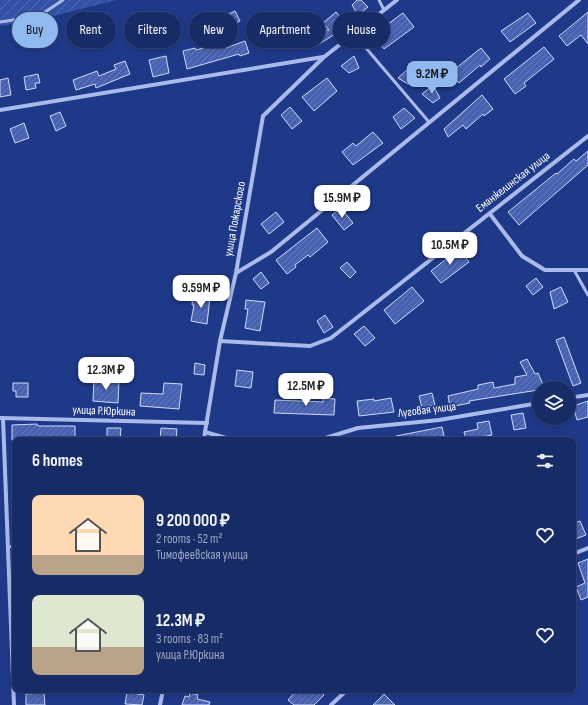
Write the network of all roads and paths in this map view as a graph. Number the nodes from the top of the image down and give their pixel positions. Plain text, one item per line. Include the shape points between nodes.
1 (63, 0) edge
2 (379, 0) edge
3 (397, 0) edge
4 (579, 0) edge
5 (384, 10) junction
6 (382, 12) edge
7 (0, 22) edge
8 (336, 48) edge
9 (366, 48) edge
10 (324, 57) junction
11 (0, 110) edge
12 (429, 122) junction
13 (588, 136) edge
14 (490, 214) junction
15 (574, 270) junction
16 (587, 270) dead end
17 (236, 274) junction
18 (588, 295) edge
19 (220, 341) junction
20 (588, 395) edge
21 (576, 397) edge
22 (532, 404) edge
23 (1, 418) edge
24 (207, 424) junction
25 (205, 432) junction
26 (204, 437) edge
27 (222, 437) edge
28 (328, 437) edge
29 (12, 546) edge
30 (8, 547) junction
31 (588, 548) edge
32 (576, 553) edge
33 (12, 652) edge
34 (14, 693) edge
35 (162, 693) edge
36 (344, 693) edge
37 (14, 705) edge
38 (160, 705) edge
39 (331, 705) edge

1 - 7 lane via 39,16
2 - 5 lane
3 - 5 street, улица Пожарского
4 - 12 street
5 - 6 street, улица Пожарского
8 - 10 street, улица Пожарского
9 - 12 lane
10 - 11 street, улица Пожарского
10 - 17 street, улица Пожарского via 263,116
12 - 17 street via 271,252
13 - 14 street, Еманжелинская улица
14 - 15 street via 522,256 545,270
14 - 19 street, Еманжелинская улица via 331,338 310,346
15 - 16 street
15 - 18 lane
17 - 19 street, улица Пожарского
19 - 24 street, улица Пожарского
20 - 21 street
22 - 28 street, Луговая улица via 439,420 358,428
23 - 24 street, улица Р.Юркина
23 - 30 street
24 - 25 street, улица Пожарского
25 - 26 street
25 - 27 street
29 - 30 lane
30 - 33 street
31 - 32 street
34 - 37 street
35 - 38 street
36 - 39 street

